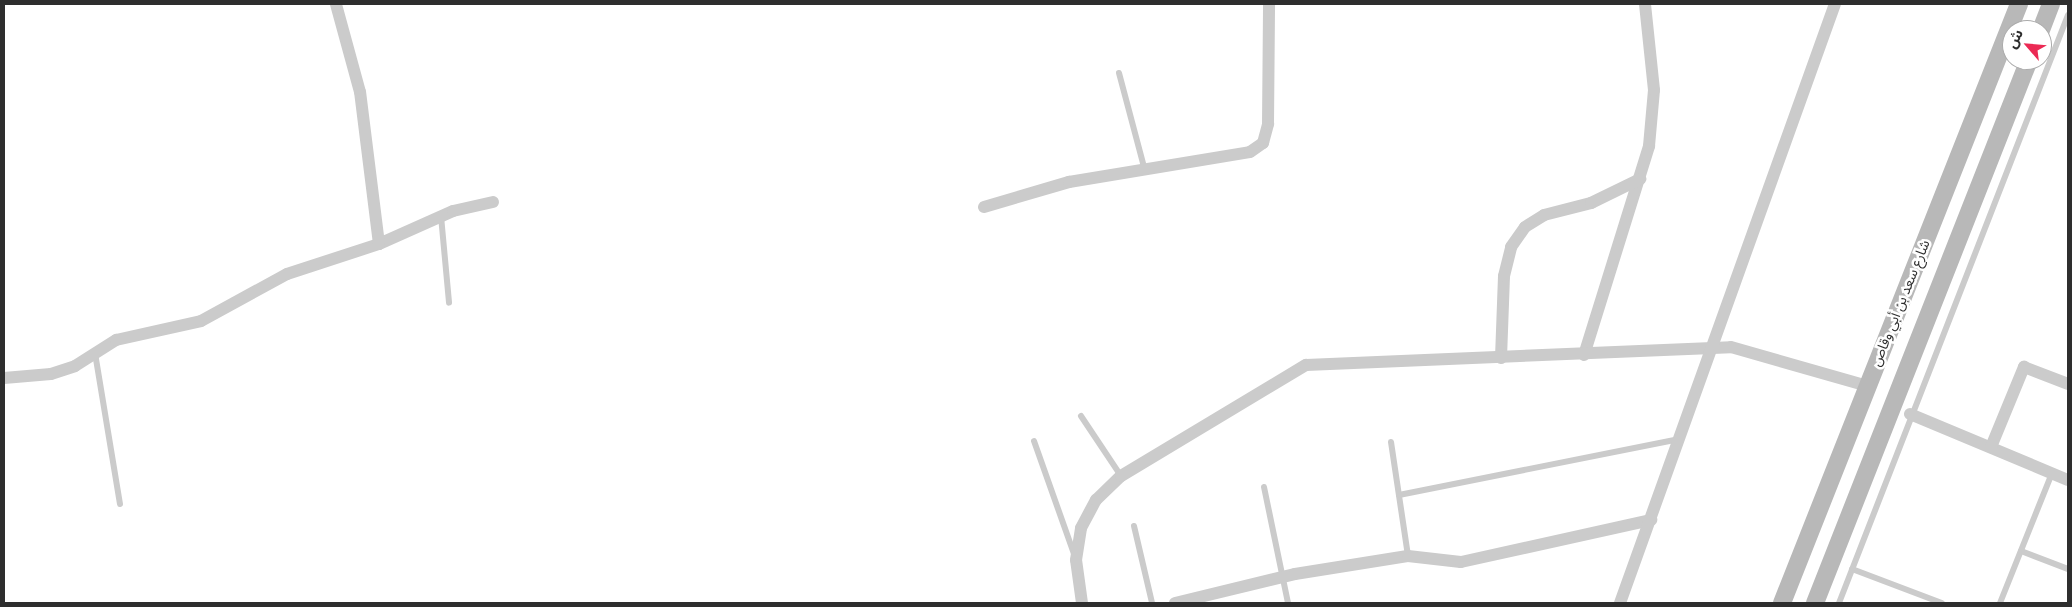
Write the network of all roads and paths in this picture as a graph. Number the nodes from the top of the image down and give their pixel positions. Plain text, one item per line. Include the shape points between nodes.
1 (336, 4) edge
2 (1269, 4) edge
3 (1645, 4) edge
4 (1835, 4) edge
5 (2019, 4) edge
6 (2051, 4) edge
7 (2068, 15) edge
8 (2045, 20) edge
9 (2025, 70) edge
10 (1119, 73) dead end
11 (1144, 167) junction
12 (1640, 179) junction
13 (493, 202) dead end
14 (984, 207) dead end
15 (441, 216) junction
16 (379, 244) junction
17 (449, 303) dead end
18 (1714, 347) junction
19 (95, 353) junction
20 (1584, 355) junction
21 (1502, 358) junction
22 (4, 378) edge
23 (2068, 384) edge
24 (1868, 386) junction
25 (1910, 414) junction
26 (1081, 416) dead end
27 (1680, 439) junction
28 (1034, 441) dead end
29 (1391, 442) dead end
30 (1990, 448) junction
31 (2052, 473) junction
32 (1120, 476) junction
33 (2068, 480) edge
34 (1264, 487) dead end
35 (1399, 495) junction
36 (120, 504) dead end
37 (1651, 520) junction
38 (1134, 526) dead end
39 (2021, 551) junction
40 (1408, 556) junction
41 (1076, 560) junction
42 (1852, 569) junction
43 (2068, 569) edge
44 (1282, 577) junction
45 (1082, 603) edge
46 (1152, 603) edge
47 (1175, 603) edge
48 (1288, 603) edge
49 (1620, 603) edge
50 (1782, 603) edge
51 (1815, 603) edge
52 (1839, 603) edge
53 (1942, 603) edge
54 (2000, 603) edge

1 - 16 street via 360,92
2 - 11 street via 1268,124 1263,143 1250,152
3 - 12 street via 1654,90 1649,146
4 - 18 street
5 - 24 main road, شارع سعد بن أبي وقاص
6 - 8 main road
7 - 25 lane
9 - 51 main road
10 - 11 lane
11 - 14 street via 1069,182
12 - 20 street
12 - 21 street via 1591,203 1544,215 1525,227 1511,247 1504,276
13 - 15 street
15 - 16 street
15 - 17 lane
16 - 19 street via 287,274 201,321 116,340
18 - 20 street
18 - 24 street via 1784,359
18 - 27 street
19 - 22 street via 51,374
19 - 36 lane
20 - 21 street
21 - 32 street via 1306,364
23 - 30 street via 2024,367
24 - 50 main road, شارع سعد بن أبي وقاص
25 - 30 street
25 - 42 lane
26 - 32 lane
27 - 35 lane
27 - 37 street
28 - 41 lane
29 - 35 lane
30 - 31 street
31 - 33 street
31 - 39 lane
32 - 41 street via 1096,500 1081,528
34 - 44 lane
35 - 40 lane
37 - 40 street via 1461,562
37 - 49 street
38 - 46 lane
39 - 43 lane
39 - 54 lane
40 - 44 street
41 - 45 street
42 - 52 lane
42 - 53 lane
44 - 47 street
44 - 48 lane

